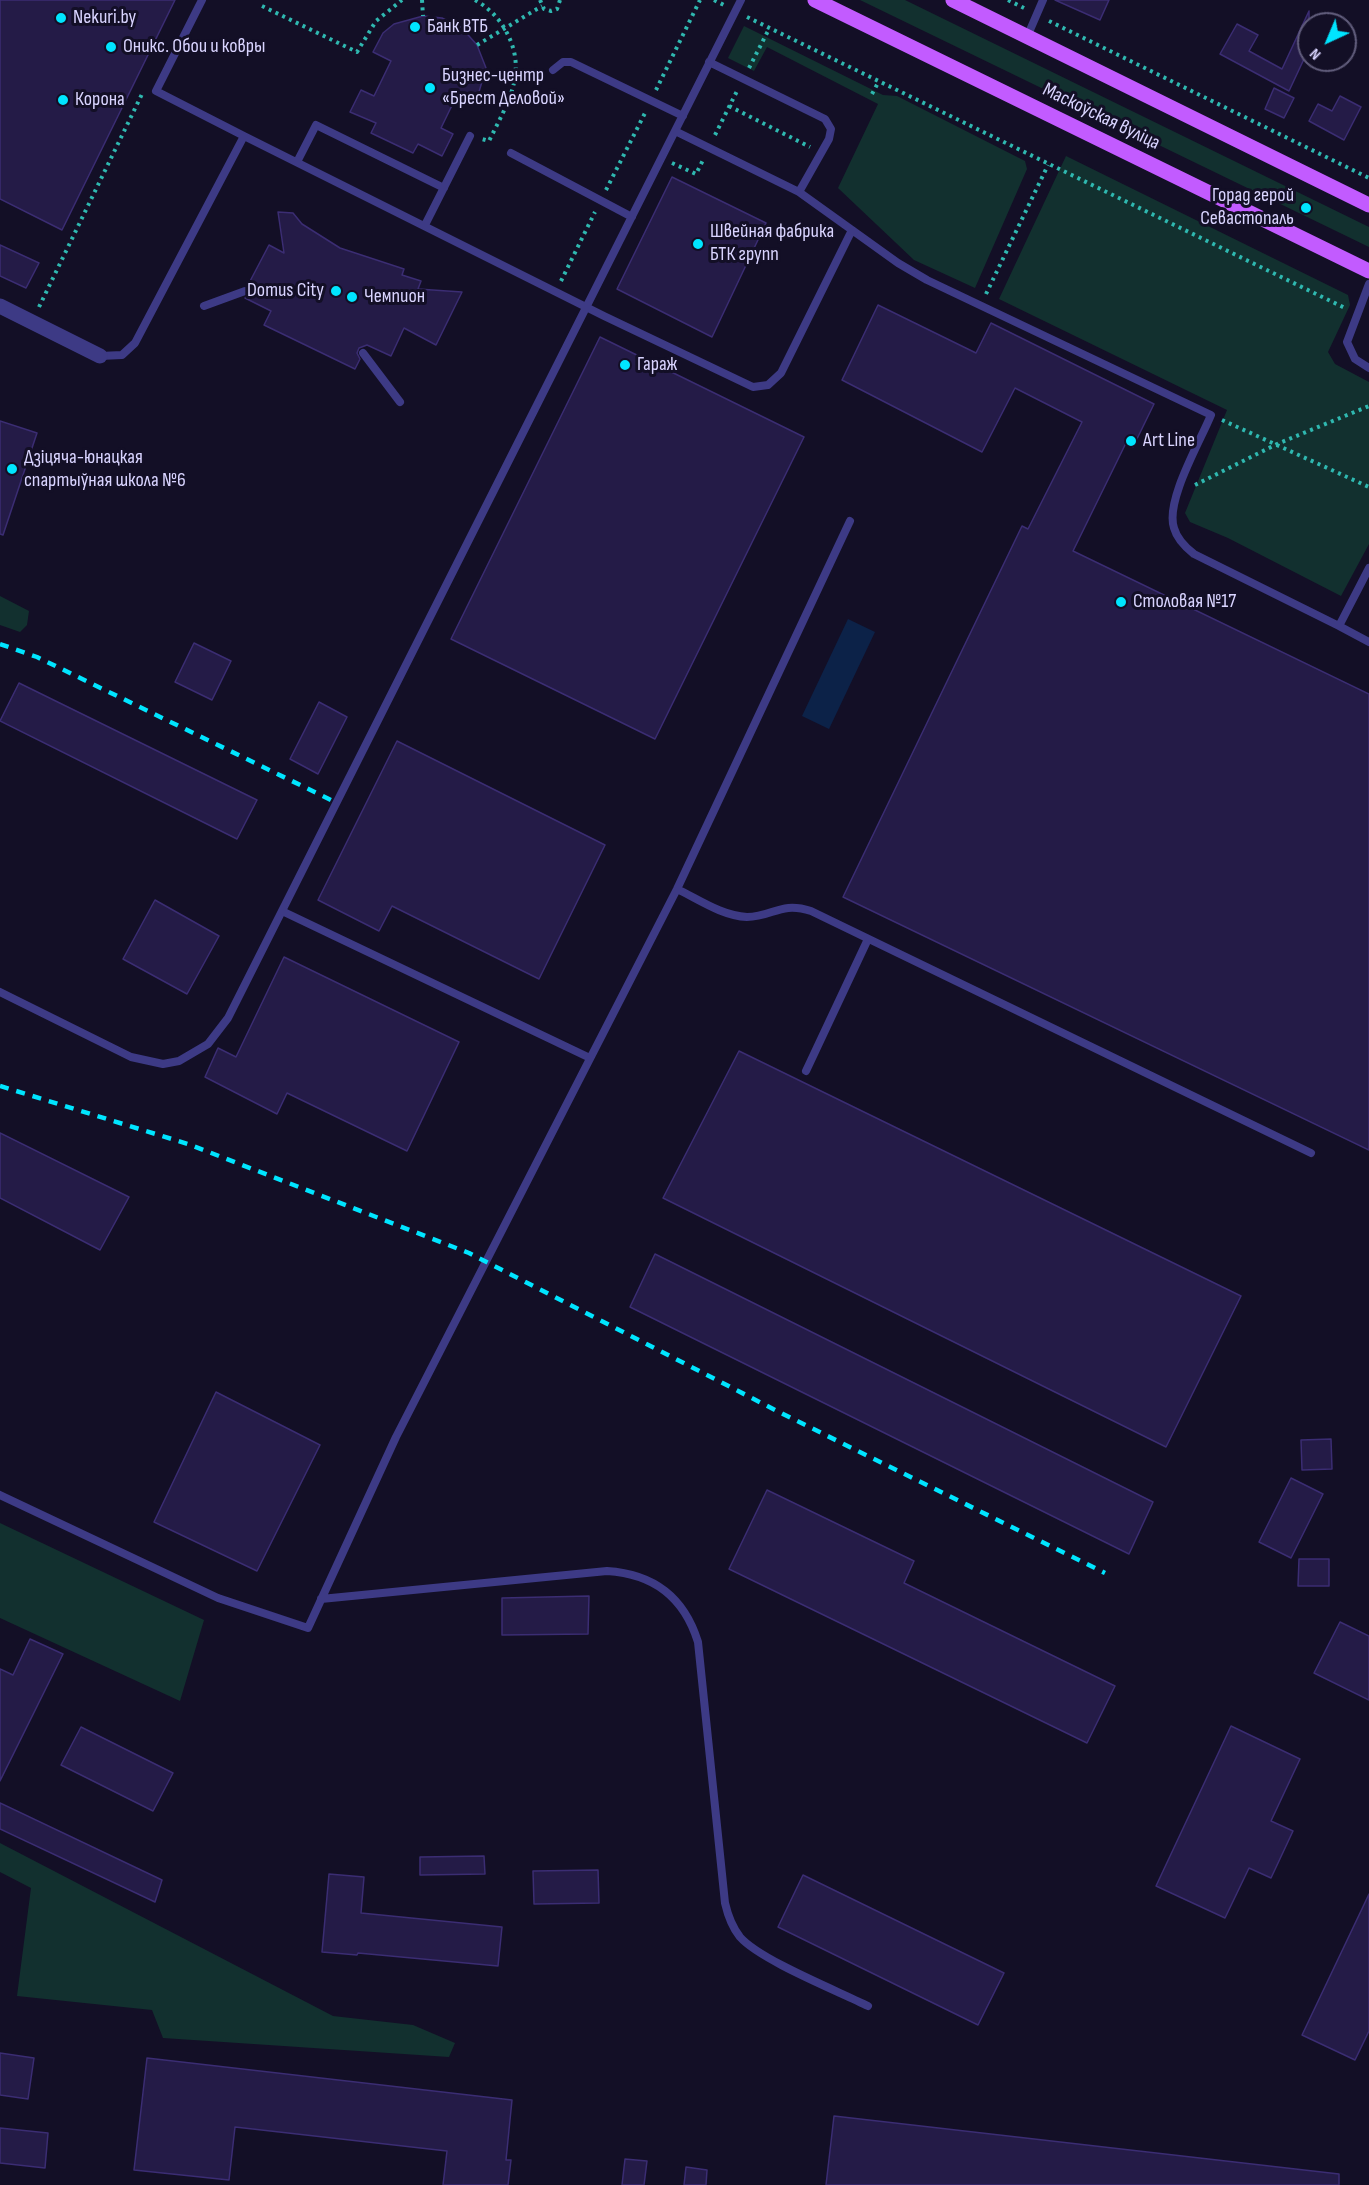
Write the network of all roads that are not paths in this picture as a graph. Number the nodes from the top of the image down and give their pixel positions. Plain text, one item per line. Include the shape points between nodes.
1 (202, 0) edge
2 (741, 0) edge
3 (815, 0) edge
4 (953, 0) edge
5 (1043, 0) edge
6 (1027, 37) junction
7 (709, 63) junction
8 (553, 70) dead end
9 (683, 116) junction
10 (675, 131) junction
11 (470, 135) road end
12 (244, 136) junction
13 (512, 153) dead end
14 (297, 162) junction
15 (444, 188) junction
16 (799, 192) junction
17 (1369, 205) edge
18 (632, 217) junction
19 (425, 225) junction
20 (852, 230) junction
21 (1369, 272) edge
22 (1369, 284) edge
23 (245, 291) dead end
24 (0, 306) edge
25 (204, 306) dead end
26 (588, 307) junction
27 (363, 353) dead end
28 (100, 356) joint
29 (1369, 368) edge
30 (400, 402) dead end
31 (850, 521) dead end
32 (1369, 568) edge
33 (1339, 626) junction
34 (1369, 642) edge
35 (677, 889) junction
36 (284, 912) junction
37 (868, 939) junction
38 (0, 992) edge
39 (590, 1058) junction
40 (806, 1071) dead end
41 (1311, 1153) dead end
42 (0, 1495) edge
43 (321, 1599) junction
44 (868, 2006) dead end

1 - 12 lane via 156,91
2 - 7 lane
3 - 21 main road, Маскоўская вуліца
4 - 6 main road, Маскоўская вуліца
5 - 6 lane
6 - 17 main road, Маскоўская вуліца
7 - 9 lane
7 - 16 lane via 825,119 831,134
8 - 9 lane via 563,62 571,62
9 - 10 lane
10 - 16 lane
10 - 18 lane
11 - 15 lane
12 - 14 lane
12 - 28 lane via 135,343 122,355
13 - 18 lane
14 - 15 lane via 316,125
14 - 19 lane
15 - 19 lane
16 - 20 lane
18 - 26 lane
19 - 26 lane
20 - 26 lane via 781,373 768,385 746,385
20 - 33 lane via 927,280 1211,415 1177,495 1173,526 1178,537 1194,554
22 - 29 lane via 1348,334 1348,348
23 - 25 lane
24 - 28 street
26 - 36 lane
27 - 30 lane
31 - 35 lane
32 - 33 lane
33 - 34 lane
35 - 37 lane via 734,915 758,916 778,908 801,908
35 - 39 lane
36 - 38 lane via 219,1032 194,1054 179,1060 163,1064 131,1057
36 - 39 lane
37 - 40 lane
37 - 41 lane
39 - 43 lane via 396,1437
42 - 43 lane via 218,1598 308,1628
43 - 44 lane via 607,1571 639,1575 671,1594 692,1624 698,1642 725,1903 733,1928 761,1953

